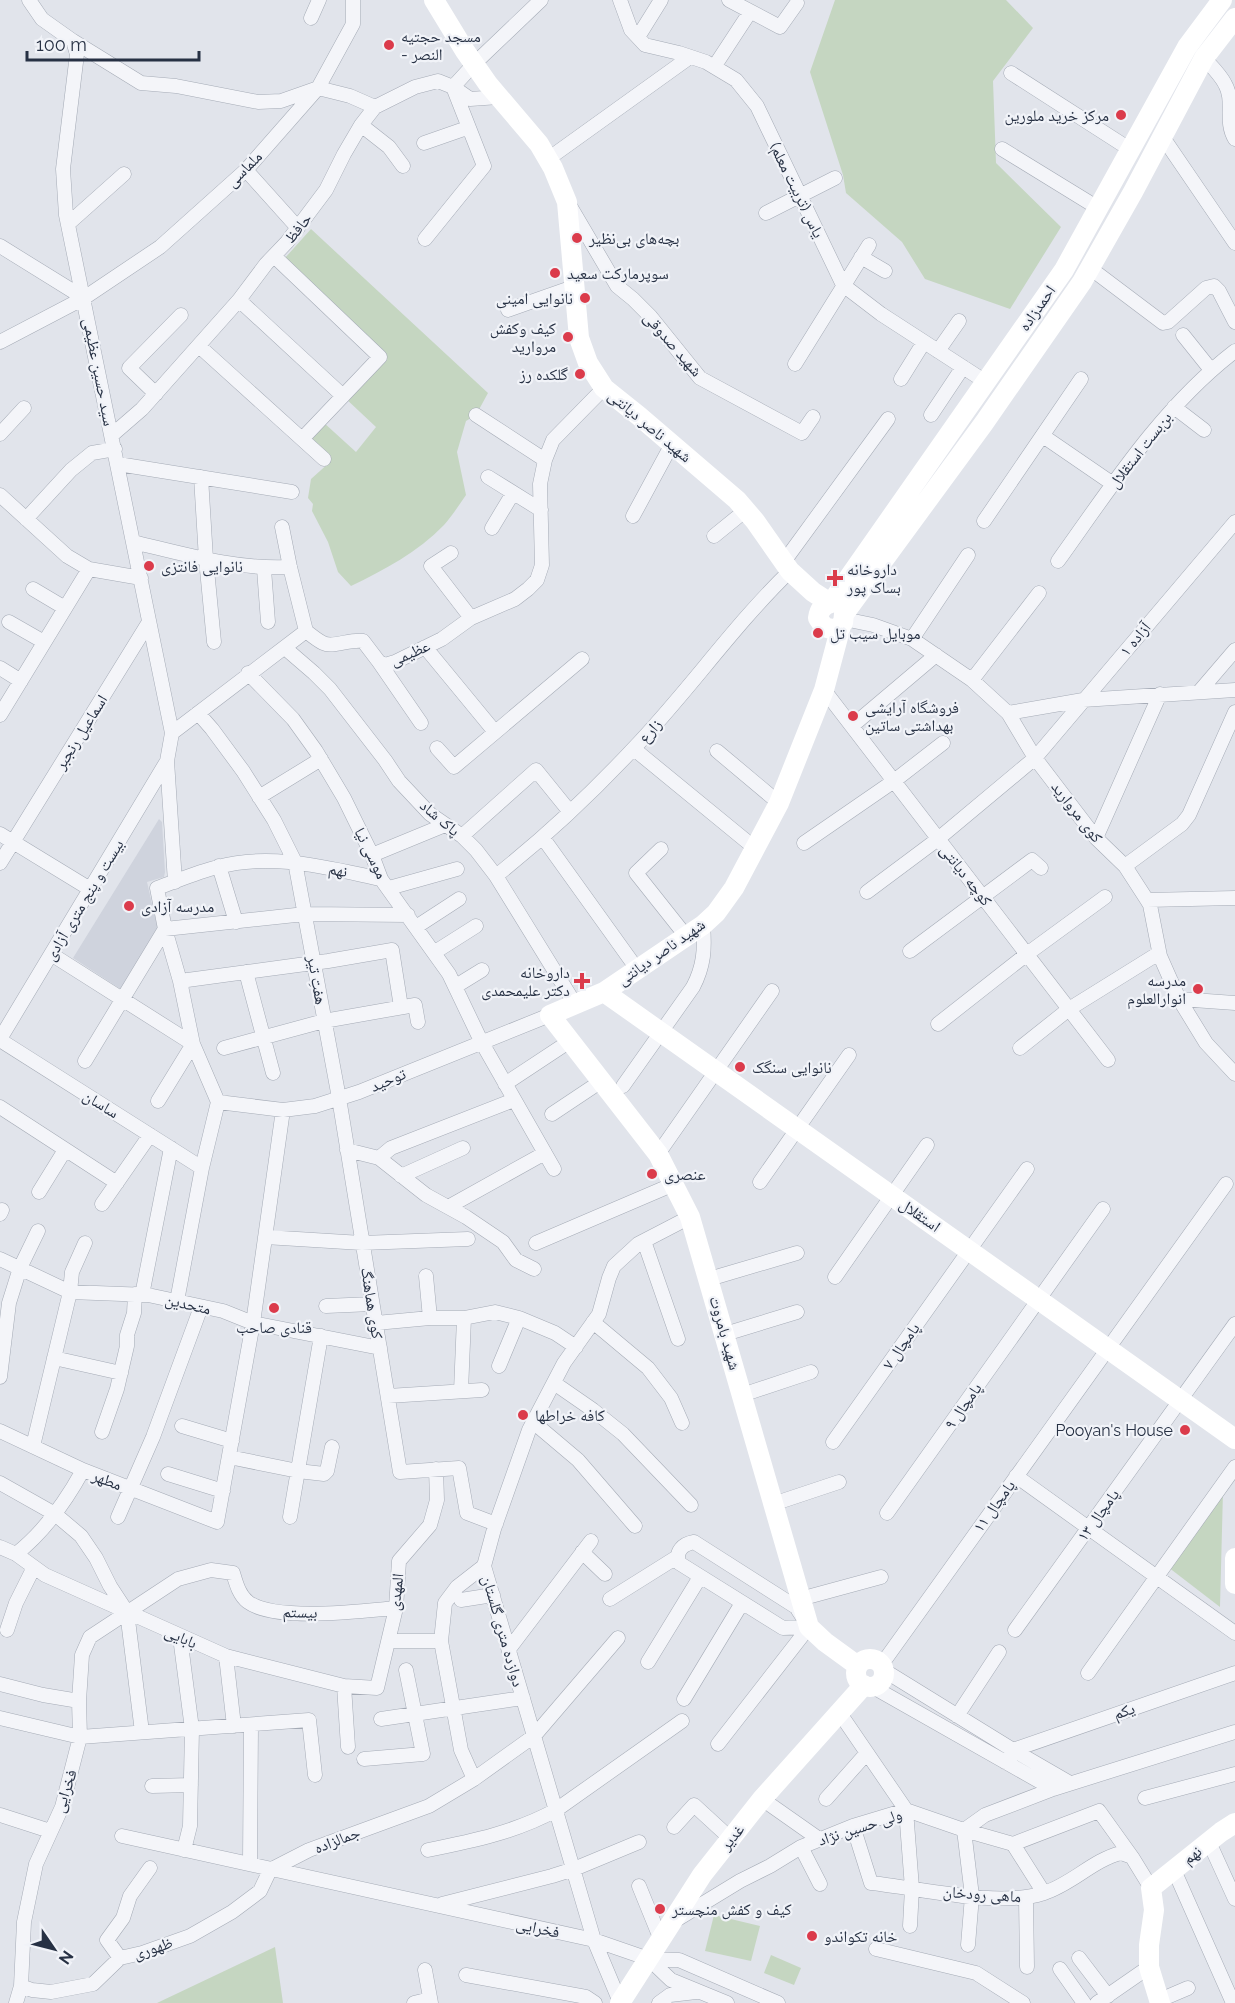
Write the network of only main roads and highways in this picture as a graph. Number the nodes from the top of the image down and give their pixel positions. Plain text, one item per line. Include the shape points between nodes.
1 (434, 0) edge
2 (1222, 0) edge
3 (1235, 18) edge
4 (1030, 319) junction
5 (1048, 331) junction
6 (833, 616) junction
7 (604, 992) junction
8 (550, 1014) joint
9 (1235, 1439) edge
10 (1235, 1558) edge
11 (1235, 1584) edge
12 (876, 1677) joint
13 (1235, 1823) edge
14 (620, 2002) edge
15 (1160, 2002) edge

1 - 6 main road, شهید ناصر دیانتی via 474,64 539,144 567,202 579,338 588,363 604,388 746,510 799,587
2 - 4 main road, احمدزاده via 1187,47 1064,270
3 - 5 main road, احمدزاده via 1204,58 1090,268
4 - 5 main road
4 - 6 main road, احمدزاده
5 - 6 main road, احمدزاده via 984,423
6 - 7 main road, شهید ناصر دیانتی via 831,663 824,690 780,804 734,888 703,925
7 - 8 main road, شهید ناصر دیانتی
7 - 9 main road, استقلال
8 - 12 main road, شهید بامروت via 658,1154 690,1217 809,1627 858,1666 857,1676
10 - 11 main road
12 - 14 main road, غدیر via 839,1712 762,1799 702,1875
13 - 15 main road, نهم via 1150,1888 1154,1910 1149,1967

